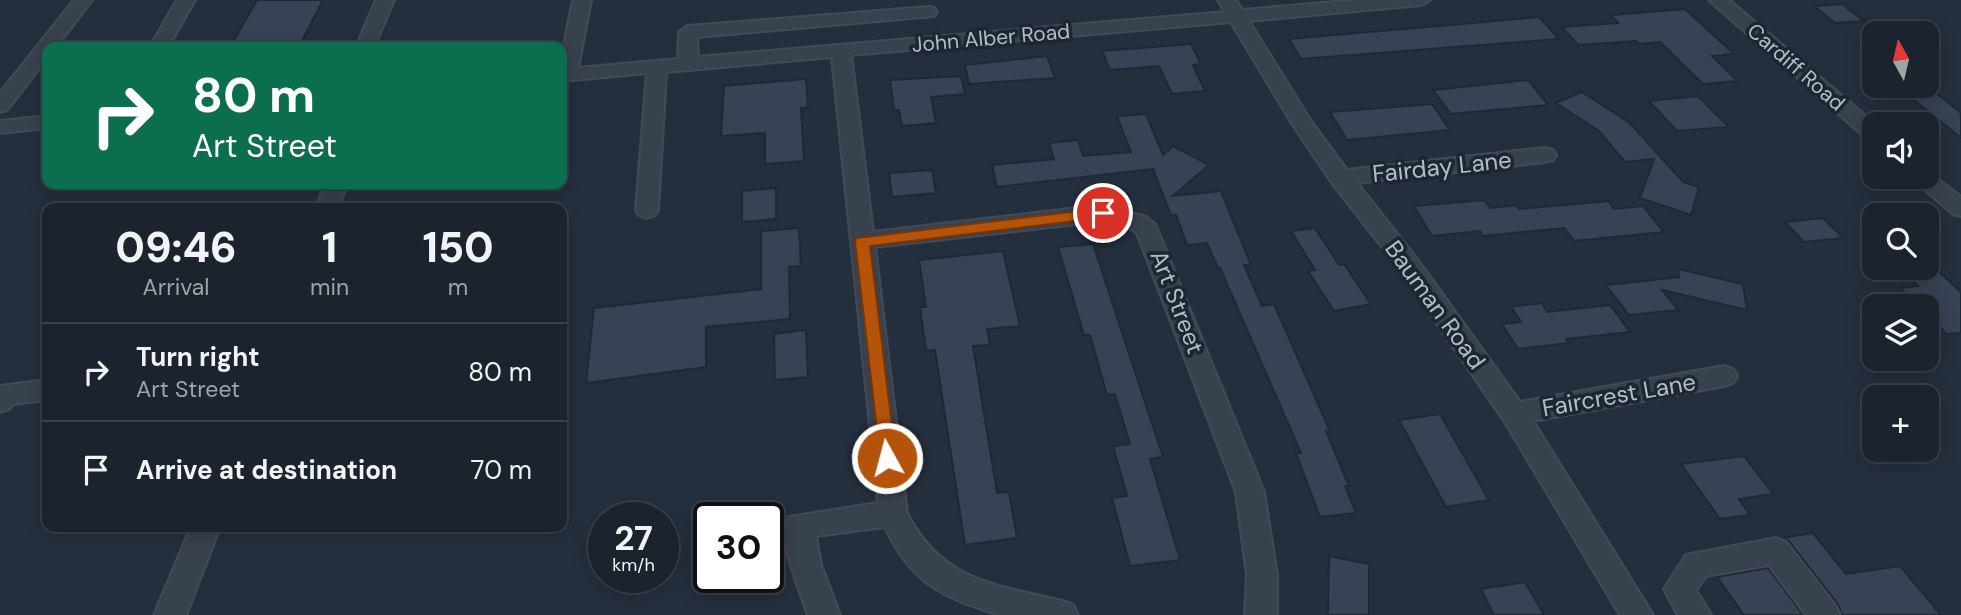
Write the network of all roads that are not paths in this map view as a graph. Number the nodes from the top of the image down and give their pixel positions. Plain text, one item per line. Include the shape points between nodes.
1 (83, 0) edge
2 (186, 0) edge
3 (385, 0) edge
4 (582, 0) edge
5 (1421, 0) edge
6 (1718, 0) edge
7 (929, 6) edge
8 (1232, 8) edge
9 (50, 42) edge
10 (162, 42) edge
11 (367, 42) edge
12 (934, 43) junction
13 (841, 51) junction
14 (42, 52) edge
15 (688, 64) junction
16 (567, 66) edge
17 (657, 67) junction
18 (567, 75) edge
19 (0, 106) edge
20 (42, 123) edge
21 (1862, 124) edge
22 (0, 127) edge
23 (1545, 155) dead end
24 (1340, 178) junction
25 (1938, 189) edge
26 (1961, 209) edge
27 (647, 210) dead end
28 (862, 241) junction
29 (1724, 376) dead end
30 (42, 391) edge
31 (2, 398) edge
32 (1514, 414) junction
33 (893, 513) junction
34 (203, 532) edge
35 (170, 615) edge
36 (824, 615) edge
37 (1062, 615) edge
38 (1261, 615) edge
39 (1637, 615) edge
40 (1695, 615) edge
41 (1824, 615) edge

1 - 9 street
2 - 10 street
3 - 11 street
4 - 16 street
5 - 8 street, John Alber Road
6 - 21 street, Cardiff Road
7 - 12 street
7 - 15 street via 688,32
8 - 12 street, John Alber Road
8 - 24 street, Bauman Road via 1276,84
12 - 13 street, John Alber Road
13 - 15 street, John Alber Road
13 - 28 street
14 - 19 street
15 - 17 street, John Alber Road
17 - 18 street, John Alber Road
17 - 27 street
20 - 22 street
23 - 24 street, Fairday Lane
24 - 32 street, Bauman Road via 1409,265
25 - 26 street
28 - 33 street
28 - 38 street, Art Street via 1103,213 1138,222 1147,229 1250,492 1262,575
29 - 32 street, Faircrest Lane
30 - 31 street
32 - 39 street, Bauman Road
33 - 36 street via 799,526 806,565
33 - 37 street via 921,560 946,579 980,595
34 - 35 street
40 - 41 street via 1679,589 1697,564 1776,551

